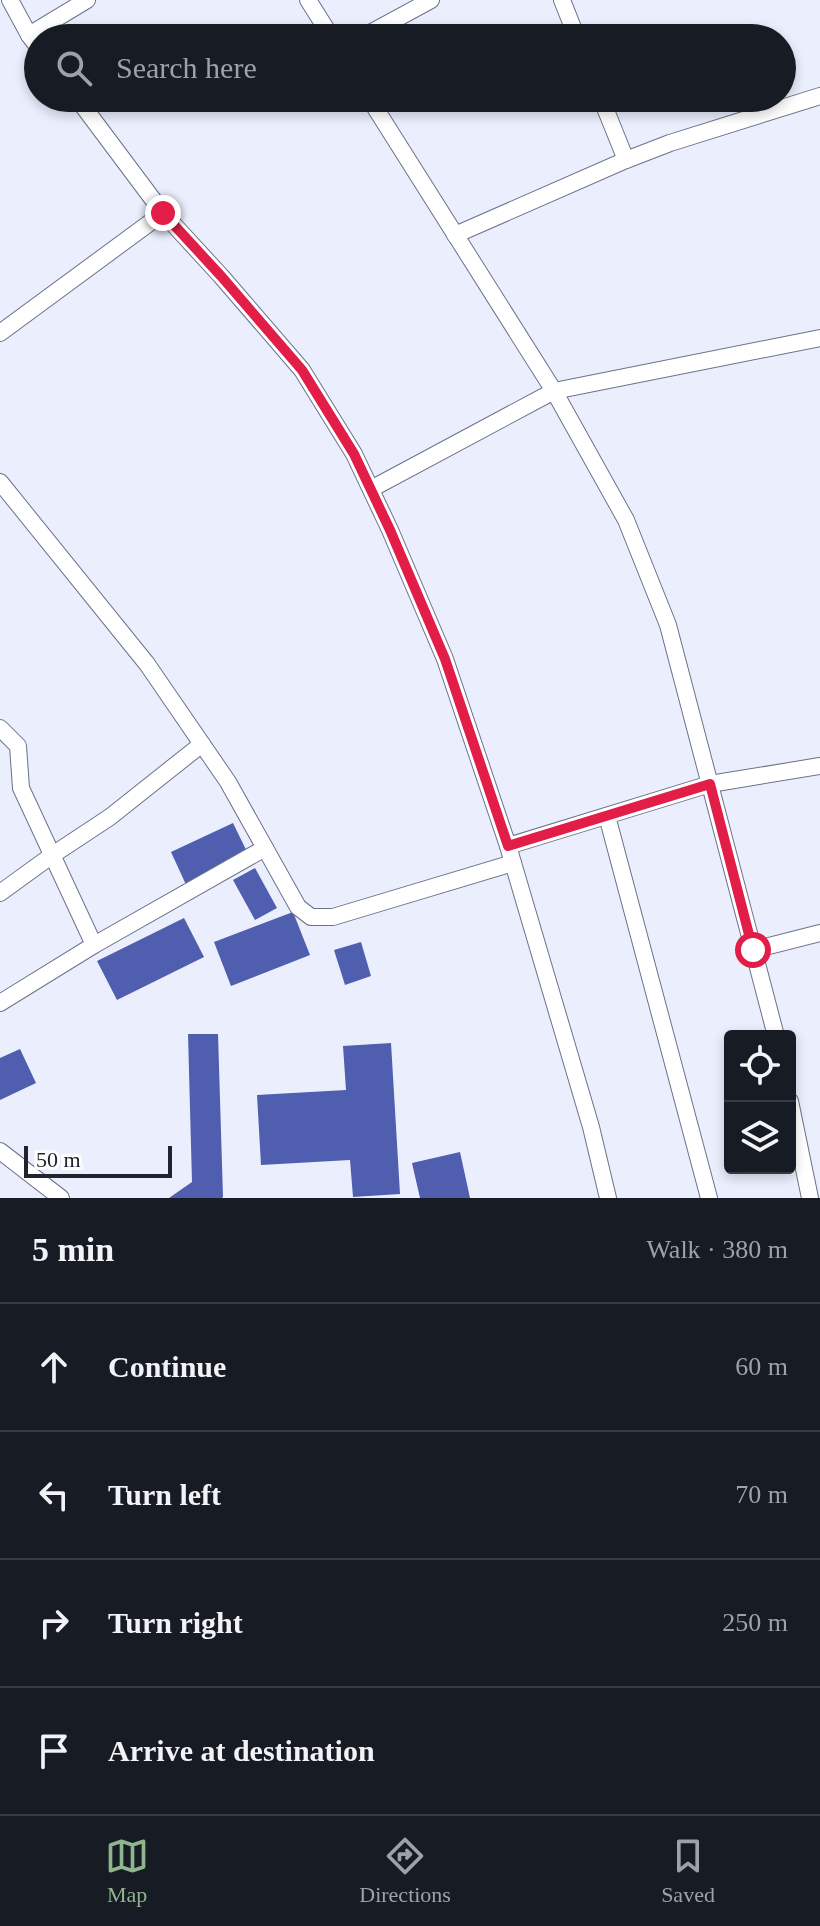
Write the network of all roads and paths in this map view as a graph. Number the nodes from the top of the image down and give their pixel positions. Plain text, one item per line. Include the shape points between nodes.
1 (10, 0) edge
2 (87, 0) edge
3 (308, 0) edge
4 (431, 0) edge
5 (562, 0) edge
6 (55, 24) edge
7 (323, 24) edge
8 (387, 24) edge
9 (571, 24) edge
10 (24, 25) edge
11 (820, 96) edge
12 (796, 104) edge
13 (87, 112) edge
14 (378, 112) edge
15 (607, 112) edge
16 (769, 112) edge
17 (626, 160) junction
18 (163, 213) junction
19 (455, 235) junction
20 (0, 333) edge
21 (820, 338) edge
22 (554, 391) junction
23 (0, 482) edge
24 (371, 489) junction
25 (0, 728) edge
26 (202, 744) junction
27 (820, 766) edge
28 (710, 784) junction
29 (607, 816) junction
30 (508, 846) junction
31 (265, 848) junction
32 (51, 856) junction
33 (513, 863) junction
34 (0, 893) edge
35 (820, 933) edge
36 (94, 945) junction
37 (753, 950) junction
38 (0, 1003) edge
39 (774, 1030) edge
40 (790, 1102) edge
41 (0, 1151) edge
42 (61, 1198) edge
43 (608, 1198) edge
44 (709, 1198) edge
45 (810, 1198) edge

1 - 10 street
2 - 6 street
3 - 7 street
4 - 8 street
5 - 9 street
11 - 12 street
13 - 18 street
14 - 19 street
15 - 17 street
16 - 17 street
17 - 19 street
18 - 20 street
18 - 24 street via 302,370
19 - 22 street
21 - 22 street
22 - 24 street
22 - 28 street via 626,520 668,625
23 - 26 street via 147,664
24 - 30 street via 445,659
25 - 32 street via 18,746 21,788
26 - 31 street
26 - 32 street
27 - 28 street
28 - 29 street
28 - 37 street
29 - 30 street
29 - 44 street
30 - 33 street
31 - 33 street via 298,907 311,917 333,917
31 - 36 street
32 - 34 street
32 - 36 street
33 - 43 street
35 - 37 street
36 - 38 street
37 - 39 street
40 - 45 street
41 - 42 street

